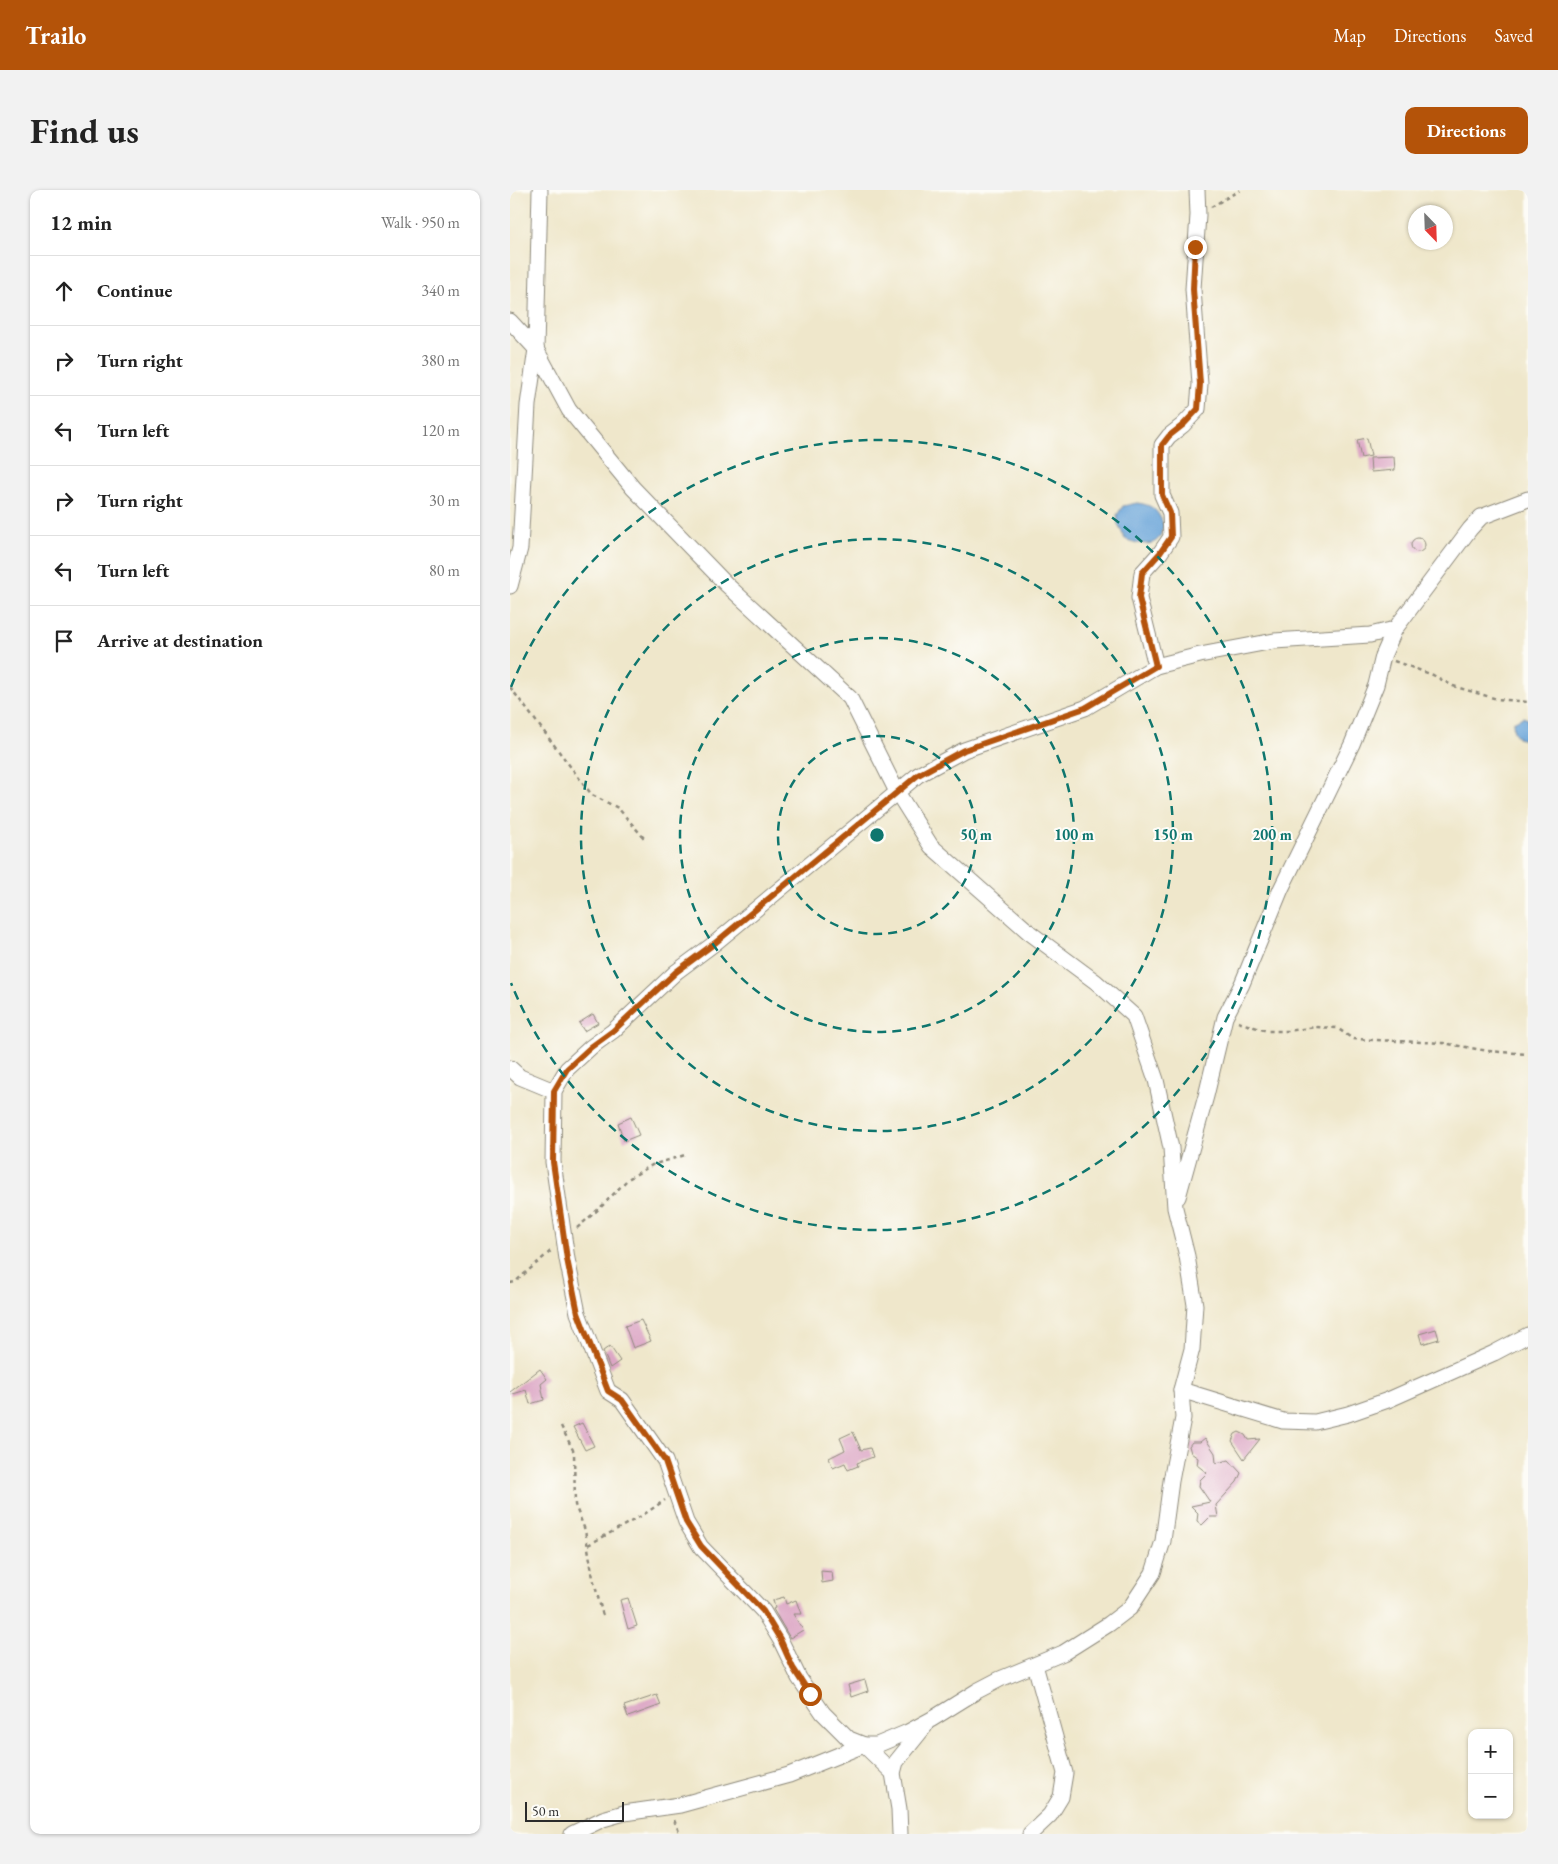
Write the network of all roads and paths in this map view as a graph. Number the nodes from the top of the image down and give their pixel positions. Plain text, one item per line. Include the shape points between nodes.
1 (540, 190) edge
2 (1197, 190) edge
3 (1240, 190) edge
4 (1198, 214) junction
5 (510, 321) edge
6 (536, 349) junction
7 (1528, 499) edge
8 (510, 586) edge
9 (1395, 629) junction
10 (1383, 656) junction
11 (1156, 666) junction
12 (510, 687) edge
13 (1528, 702) edge
14 (896, 792) junction
15 (644, 838) dead end
16 (1225, 1017) junction
17 (1528, 1054) edge
18 (510, 1068) edge
19 (554, 1091) junction
20 (685, 1155) dead end
21 (1175, 1208) junction
22 (564, 1239) junction
23 (510, 1282) edge
24 (1528, 1335) edge
25 (1181, 1390) junction
26 (561, 1426) dead end
27 (677, 1492) junction
28 (588, 1545) junction
29 (603, 1616) dead end
30 (1035, 1665) junction
31 (932, 1719) junction
32 (864, 1745) junction
33 (893, 1773) junction
34 (572, 1834) edge
35 (900, 1834) edge
36 (1030, 1834) edge

1 - 6 street
2 - 4 street
3 - 4 path
4 - 11 street via 1193,289 1200,384 1198,409 1162,445 1162,495 1170,513 1171,537 1142,573 1139,598
5 - 6 street
6 - 8 street via 528,405 520,548
6 - 14 street via 569,410 633,488 727,585 850,698
7 - 9 street via 1481,517
9 - 10 street
9 - 11 street via 1370,635 1274,641
10 - 13 path via 1453,686 1496,699
10 - 16 street via 1376,685 1352,744
11 - 14 street via 1085,708 964,750 918,775
12 - 15 path via 592,795 618,808
14 - 19 street via 591,1047 567,1069
14 - 21 street via 932,846 1030,933 1096,982 1134,1016 1156,1080 1171,1148
16 - 17 path via 1267,1031 1337,1028 1353,1039 1443,1043
16 - 21 street
18 - 19 street via 520,1077
19 - 22 street via 553,1162
20 - 22 path via 652,1165 628,1179
21 - 25 street via 1195,1305 1192,1348
22 - 23 path via 516,1282
22 - 27 street via 578,1313 608,1391 622,1400 665,1461
24 - 25 street via 1388,1400 1315,1422 1283,1421
25 - 30 street via 1183,1418 1163,1541 1153,1573 1130,1608 1063,1653
26 - 28 path via 574,1452 575,1505
27 - 28 path
27 - 32 street via 686,1522 701,1546 763,1611 799,1678 823,1713 849,1739
28 - 29 path
30 - 31 street via 977,1691
30 - 36 street via 1066,1772 1061,1797 1050,1815
31 - 32 street via 877,1745
31 - 33 street via 896,1762
32 - 33 street
32 - 34 street via 789,1775 680,1806 624,1813
33 - 35 street

